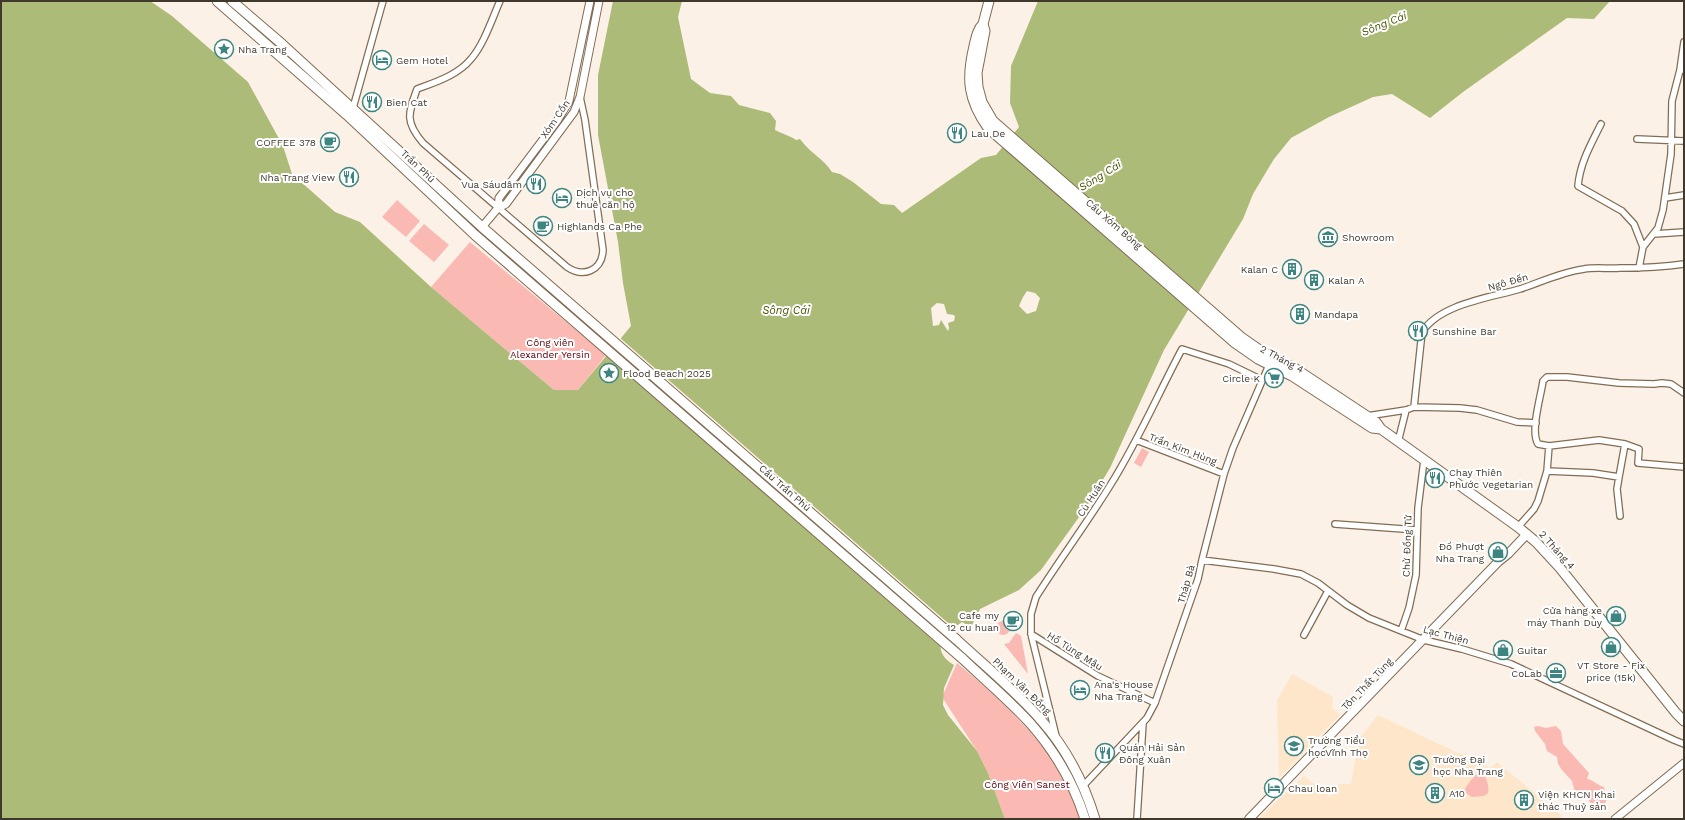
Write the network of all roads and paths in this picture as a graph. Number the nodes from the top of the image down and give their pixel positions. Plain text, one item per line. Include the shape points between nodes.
1 (232, 1) edge
2 (383, 1) edge
3 (500, 1) edge
4 (590, 1) edge
5 (599, 1) edge
6 (989, 1) edge
7 (222, 3) edge
8 (1684, 42) edge
9 (282, 44) junction
10 (275, 51) junction
11 (1682, 70) edge
12 (572, 95) junction
13 (580, 97) junction
14 (350, 111) junction
15 (1601, 124) dead end
16 (1637, 139) dead end
17 (1672, 140) junction
18 (1684, 141) edge
19 (1684, 196) edge
20 (1664, 198) junction
21 (498, 208) junction
22 (482, 227) junction
23 (1684, 232) edge
24 (1654, 234) junction
25 (475, 235) junction
26 (1643, 247) junction
27 (1684, 264) edge
28 (1639, 268) junction
29 (611, 338) joint
30 (1238, 340) junction
31 (604, 345) joint
32 (1269, 365) junction
33 (1262, 380) junction
34 (1684, 393) edge
35 (1414, 408) junction
36 (1406, 410) junction
37 (1367, 416) junction
38 (1536, 423) junction
39 (1381, 430) junction
40 (1136, 440) junction
41 (1398, 442) junction
42 (1625, 444) junction
43 (1549, 446) junction
44 (1424, 460) junction
45 (1684, 467) edge
46 (1547, 471) junction
47 (1224, 474) junction
48 (1619, 477) junction
49 (1620, 516) dead end
50 (1335, 524) dead end
51 (1417, 530) junction
52 (1523, 530) junction
53 (1202, 560) junction
54 (1328, 591) junction
55 (1401, 631) junction
56 (1030, 634) junction
57 (1304, 636) dead end
58 (1424, 640) junction
59 (954, 643) junction
60 (1155, 703) junction
61 (1048, 706) junction
62 (1037, 716) junction
63 (1684, 721) edge
64 (1143, 723) junction
65 (1057, 741) junction
66 (1684, 744) edge
67 (1684, 763) edge
68 (1083, 786) junction
69 (1085, 819) edge
70 (1095, 819) edge
71 (1137, 819) edge
72 (1249, 819) edge
73 (1615, 819) edge

1 - 9 main road, Trần Phú
2 - 14 street
3 - 21 street via 471,59 453,74 417,89 410,116 413,132 423,143
4 - 12 street, Xóm Cồn
5 - 13 street, Xóm Cồn
6 - 30 main road, Cầu Xóm Bóng via 973,73 982,102 993,121
7 - 10 main road, Trần Phú
8 - 11 street
9 - 10 main road
9 - 14 main road, Trần Phú
10 - 14 main road, Trần Phú
11 - 17 street via 1672,101
12 - 13 street
12 - 21 street, Xóm Cồn via 560,117 499,198
13 - 21 street, Xóm Cồn via 566,123 506,204
13 - 21 street via 602,250 600,262 585,272 572,270
14 - 22 main road, Trần Phú
14 - 25 main road, Trần Phú
15 - 26 street via 1585,157 1578,186 1625,214 1634,224
16 - 17 street
17 - 18 street
17 - 20 street
19 - 20 street
20 - 24 street via 1658,228
21 - 22 street, Xóm Cồn
22 - 25 main road
22 - 29 main road, Trần Phú
23 - 24 street
24 - 26 street
25 - 31 main road, Trần Phú
26 - 28 street
27 - 28 street, Ngô Đến
28 - 35 street, Ngô Đến via 1585,269 1569,272 1462,305 1435,318 1426,326 1420,340
29 - 59 main road, Cầu Trần Phú
30 - 32 main road, 2 Tháng 4
30 - 37 main road, 2 Tháng 4 via 1296,369
31 - 59 main road, Cầu Trần Phú
32 - 33 street, Tháp Bà
32 - 39 main road, 2 Tháng 4 via 1292,376 1372,428
33 - 40 street, Cù Huân via 1229,364 1182,349
33 - 47 street, Tháp Bà
34 - 38 street via 1671,384 1662,382 1619,383 1547,377 1543,381
35 - 36 street
35 - 38 street via 1477,410 1517,422
36 - 37 street
36 - 41 street
37 - 39 main road, 2 Tháng 4 via 1376,422
38 - 43 street via 1535,439 1538,444
39 - 41 main road, 2 Tháng 4
40 - 47 street, Trần Kim Hùng
40 - 56 street, Cù Huân via 1111,485 1036,596 1031,614
41 - 44 main road, 2 Tháng 4
42 - 43 street via 1599,440
42 - 45 street via 1639,449 1638,463
42 - 48 street
43 - 46 street
44 - 51 street, Chử Đồng Tử
44 - 52 main road, 2 Tháng 4
46 - 48 street
46 - 52 street via 1534,510
47 - 53 street, Tháp Bà
48 - 49 street via 1617,489
50 - 51 street
51 - 55 street, Chử Đồng Tử via 1416,575
52 - 58 main road, Tôn Thất Tùng via 1508,554
52 - 63 main road, 2 Tháng 4 via 1560,568 1657,691
53 - 54 street, Lạc Thiện via 1292,571
53 - 60 street, Tháp Bà via 1198,579
54 - 55 street, Lạc Thiện via 1359,613
54 - 57 street
55 - 58 street, Lạc Thiện
56 - 60 street, Hồ Tùng Mậu via 1098,676
56 - 61 street, Cù Huân
58 - 66 street, Lạc Thiện via 1511,664
58 - 72 main road, Tôn Thất Tùng
59 - 62 main road, Phạm Văn Đồng
59 - 69 main road, Phạm Văn Đồng via 1047,745 1073,789
60 - 64 street, Tháp Bà
61 - 62 street via 1046,716
61 - 65 street, Cù Huân
62 - 65 main road, Phạm Văn Đồng
64 - 68 street, Tháp Bà
64 - 71 street
65 - 68 main road, Phạm Văn Đồng
67 - 73 street
68 - 70 main road, Phạm Văn Đồng

